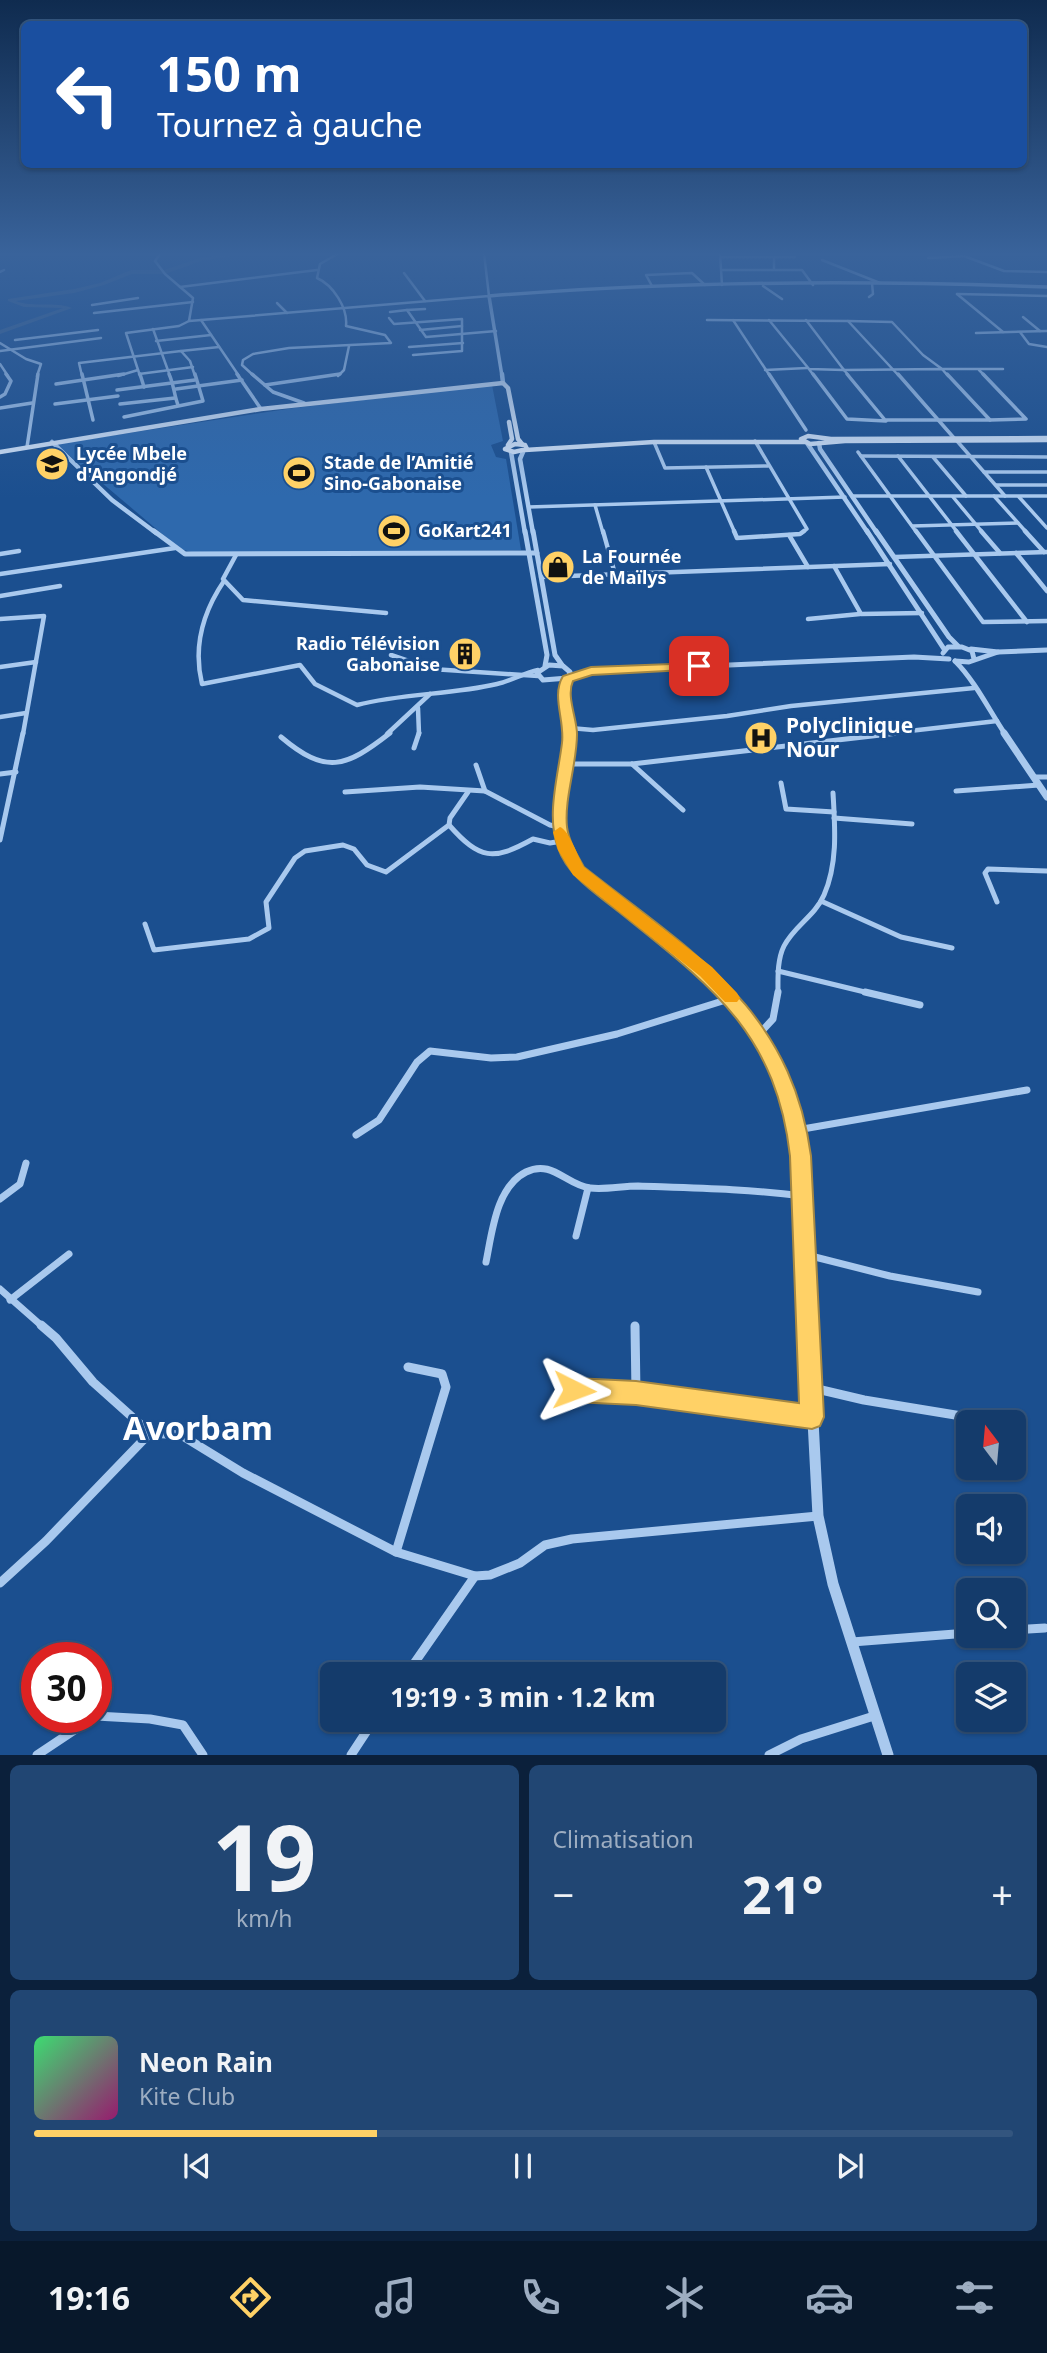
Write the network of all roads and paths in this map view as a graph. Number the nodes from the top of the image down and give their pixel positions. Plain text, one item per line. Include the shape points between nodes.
1 (57, 335) edge
2 (126, 335) edge
3 (154, 335) edge
4 (211, 335) joint
5 (385, 335) edge
6 (439, 335) edge
7 (463, 335) edge
8 (497, 335) edge
9 (743, 335) edge
10 (781, 335) edge
11 (817, 335) edge
12 (861, 335) edge
13 (904, 335) edge
14 (1022, 335) edge
15 (425, 336) edge
16 (101, 338) dead end
17 (15, 340) dead end
18 (156, 341) junction
19 (0, 343) edge
20 (463, 343) junction
21 (349, 346) junction
22 (219, 347) junction
23 (1047, 347) edge
24 (409, 348) dead end
25 (9, 349) junction
26 (0, 351) edge
27 (181, 351) junction
28 (160, 354) junction
29 (413, 355) dead end
30 (134, 357) junction
31 (0, 364) edge
32 (193, 367) junction
33 (808, 369) junction
34 (894, 369) junction
35 (942, 369) junction
36 (978, 369) junction
37 (1003, 369) dead end
38 (167, 370) junction
39 (765, 370) junction
40 (844, 370) junction
41 (139, 372) junction
42 (195, 380) junction
43 (242, 380) junction
44 (85, 381) junction
45 (174, 383) junction
46 (56, 384) dead end
47 (504, 384) junction
48 (265, 385) junction
49 (144, 387) junction
50 (198, 387) junction
51 (176, 389) junction
52 (117, 390) dead end
53 (118, 396) dead end
54 (0, 397) edge
55 (175, 398) junction
56 (87, 400) junction
57 (32, 403) junction
58 (304, 403) junction
59 (55, 404) dead end
60 (120, 404) dead end
61 (178, 405) junction
62 (0, 408) edge
63 (261, 409) junction
64 (124, 416) dead end
65 (93, 420) dead end
66 (990, 420) junction
67 (940, 421) junction
68 (893, 422) junction
69 (805, 438) junction
70 (955, 439) junction
71 (1047, 439) edge
72 (817, 440) junction
73 (755, 441) junction
74 (52, 442) junction
75 (654, 442) junction
76 (509, 445) junction
77 (27, 447) junction
78 (523, 448) junction
79 (0, 452) edge
80 (510, 452) junction
81 (898, 456) junction
82 (933, 457) junction
83 (973, 457) junction
84 (1047, 457) edge
85 (768, 466) junction
86 (706, 467) junction
87 (984, 472) junction
88 (1047, 472) edge
89 (996, 485) junction
90 (1047, 485) edge
91 (853, 496) junction
92 (891, 496) junction
93 (929, 496) junction
94 (952, 496) junction
95 (966, 496) junction
96 (994, 496) junction
97 (1006, 496) junction
98 (1018, 496) junction
99 (1047, 496) edge
100 (845, 497) junction
101 (789, 498) junction
102 (720, 501) junction
103 (595, 505) junction
104 (528, 507) junction
105 (1041, 522) junction
106 (1047, 522) edge
107 (1018, 523) junction
108 (975, 524) junction
109 (951, 525) junction
110 (912, 526) junction
111 (1047, 528) edge
112 (789, 536) junction
113 (175, 548) junction
114 (19, 551) dead end
115 (1045, 552) edge
116 (533, 553) junction
117 (1016, 553) junction
118 (0, 554) edge
119 (975, 554) junction
120 (1000, 554) junction
121 (236, 555) junction
122 (934, 556) junction
123 (895, 557) junction
124 (890, 564) junction
125 (834, 566) junction
126 (808, 567) junction
127 (0, 574) edge
128 (615, 574) junction
129 (541, 577) junction
130 (224, 581) junction
131 (60, 586) dead end
132 (1047, 591) edge
133 (0, 596) edge
134 (922, 612) junction
135 (386, 613) dead end
136 (861, 614) junction
137 (0, 619) edge
138 (808, 619) dead end
139 (1047, 621) edge
140 (1027, 622) junction
141 (958, 646) junction
142 (966, 648) junction
143 (944, 649) junction
144 (1047, 650) edge
145 (998, 652) junction
146 (391, 656) dead end
147 (914, 657) junction
148 (952, 660) junction
149 (973, 660) junction
150 (36, 662) junction
151 (545, 666) junction
152 (564, 666) junction
153 (0, 667) edge
154 (591, 671) junction
155 (538, 673) junction
156 (522, 674) junction
157 (969, 675) junction
158 (568, 678) junction
159 (549, 681) junction
160 (974, 688) junction
161 (430, 694) junction
162 (566, 699) junction
163 (418, 708) junction
164 (26, 713) junction
165 (0, 717) edge
166 (997, 721) junction
167 (570, 728) junction
168 (281, 737) dead end
169 (414, 748) dead end
170 (568, 764) junction
171 (632, 764) junction
172 (476, 765) dead end
173 (16, 772) junction
174 (0, 774) edge
175 (1047, 776) edge
176 (1034, 777) junction
177 (781, 783) dead end
178 (1039, 785) junction
179 (956, 790) dead end
180 (485, 791) junction
181 (345, 792) dead end
182 (468, 792) junction
183 (833, 793) dead end
184 (1047, 797) edge
185 (684, 810) dead end
186 (834, 815) junction
187 (2, 821) edge
188 (912, 824) dead end
189 (449, 825) junction
190 (559, 827) junction
191 (0, 840) edge
192 (562, 841) junction
193 (1047, 871) edge
194 (821, 901) junction
195 (997, 902) dead end
196 (145, 924) dead end
197 (952, 948) dead end
198 (778, 971) junction
199 (732, 999) junction
200 (920, 1005) dead end
201 (759, 1034) junction
202 (1027, 1090) dead end
203 (797, 1130) junction
204 (356, 1135) dead end
205 (26, 1163) dead end
206 (588, 1188) junction
207 (803, 1196) junction
208 (0, 1199) edge
209 (576, 1236) dead end
210 (69, 1254) dead end
211 (803, 1254) junction
212 (486, 1262) dead end
213 (0, 1289) edge
214 (978, 1292) dead end
215 (10, 1300) junction
216 (635, 1326) dead end
217 (408, 1367) dead end
218 (810, 1387) junction
219 (574, 1390) dead end
220 (636, 1393) junction
221 (956, 1415) edge
222 (812, 1417) junction
223 (150, 1433) junction
224 (818, 1516) junction
225 (396, 1552) junction
226 (475, 1576) junction
227 (0, 1583) edge
228 (1045, 1628) dead end
229 (1026, 1629) edge
230 (956, 1634) edge
231 (852, 1642) junction
232 (415, 1662) edge
233 (876, 1715) junction
234 (112, 1717) edge
235 (366, 1732) edge
236 (70, 1733) edge
237 (37, 1755) edge
238 (204, 1755) edge
239 (351, 1755) edge
240 (769, 1755) edge
241 (888, 1755) edge

1 - 17 street
2 - 30 street
3 - 18 street
4 - 18 street
4 - 22 street
5 - 21 street via 391,343
6 - 15 street
7 - 20 street
8 - 47 street
9 - 39 street
10 - 33 street
11 - 40 street
12 - 34 street
13 - 35 street
14 - 23 street via 1028,345
16 - 25 street
18 - 28 street
19 - 25 street
20 - 24 street
20 - 29 street via 462,351
21 - 48 street via 344,370 338,376
21 - 48 street via 275,348 247,355 242,365
22 - 27 street
22 - 43 street
25 - 26 street
25 - 57 street via 41,365
27 - 28 street
27 - 32 street
28 - 30 street
28 - 38 street
30 - 41 street
30 - 44 street via 79,363
31 - 54 street via 11,381
32 - 38 street
32 - 42 street
33 - 39 street
33 - 40 street
33 - 68 street via 847,419
34 - 35 street
34 - 40 street
34 - 67 street
35 - 36 street
35 - 66 street
36 - 37 street
36 - 66 street via 1026,419
38 - 41 street
38 - 45 street
39 - 69 street
40 - 68 street via 884,420
41 - 44 street
41 - 49 street
42 - 45 street
42 - 50 street
43 - 50 street
43 - 63 street
44 - 46 street
44 - 56 street
45 - 49 street
45 - 51 street
47 - 58 main road
47 - 76 main road
47 - 78 main road
48 - 58 street
49 - 52 street
50 - 51 street
50 - 61 street via 203,401
51 - 55 street
53 - 56 street
55 - 60 street
55 - 61 street
56 - 59 street
56 - 65 street
57 - 62 street
57 - 77 street
58 - 63 main road
61 - 64 street via 166,412
63 - 74 main road
66 - 67 street
67 - 68 street
67 - 70 street
69 - 72 main road
69 - 73 main road
69 - 78 main road
69 - 100 street
70 - 71 main road
70 - 72 main road
70 - 83 street
72 - 91 street
73 - 75 main road
73 - 85 street
74 - 77 main road
74 - 113 street via 112,500
75 - 78 main road
75 - 86 street via 665,468
76 - 78 main road
76 - 80 main road via 505,449
77 - 79 main road
78 - 80 main road
78 - 104 street via 520,459
80 - 116 street
81 - 82 street
81 - 92 street via 860,454
81 - 93 street
82 - 83 street
82 - 95 street
83 - 84 street
83 - 87 street
85 - 86 street
85 - 101 street
86 - 102 street
87 - 88 street
87 - 89 street
89 - 90 street
89 - 97 street
91 - 92 street
91 - 123 street
92 - 93 street
92 - 110 street
93 - 94 street
93 - 109 street
94 - 95 street
94 - 108 street
95 - 96 street
96 - 97 street
96 - 107 street
97 - 98 street
98 - 99 street
98 - 105 street
100 - 101 street
100 - 124 street
101 - 102 street
101 - 112 street via 807,529
102 - 103 street
102 - 112 street via 737,538
103 - 104 street
103 - 128 street
104 - 116 street
105 - 106 street
105 - 111 street
107 - 108 street
107 - 115 street
108 - 109 street
108 - 120 street
109 - 110 street
109 - 119 street
110 - 122 street
112 - 126 street
113 - 121 street via 194,556
113 - 127 street
114 - 118 street
115 - 117 street
116 - 121 street
116 - 129 street
116 - 151 street
117 - 120 street
117 - 132 street
119 - 120 street
119 - 122 street
119 - 140 street
121 - 130 street
122 - 123 street
122 - 140 street via 984,623
123 - 141 street
124 - 125 street
124 - 134 street
125 - 126 street
125 - 136 street
126 - 128 street
128 - 129 street
129 - 152 street via 555,654
130 - 135 street via 248,601
130 - 161 street via 212,597 203,623 199,649 202,684 300,665 315,684 350,704
131 - 133 street
134 - 136 street
134 - 143 street
136 - 138 street
137 - 150 street via 44,616
139 - 140 street
141 - 142 street
141 - 143 street
142 - 145 street
142 - 149 street via 974,653
143 - 147 street
143 - 148 street
144 - 145 street
145 - 149 street
146 - 156 street via 432,669
147 - 148 street
147 - 154 street
148 - 149 street
148 - 157 street
149 - 157 street
150 - 153 street
150 - 164 street
151 - 152 street
151 - 155 street
152 - 154 street
152 - 158 street via 570,672
154 - 158 street
155 - 156 street
155 - 159 street
156 - 161 street via 499,684
157 - 160 street
158 - 159 street
158 - 162 street via 563,689
159 - 162 street
160 - 166 street
160 - 167 street via 593,730
161 - 163 street
162 - 167 street
163 - 168 street via 369,747 326,764 314,761
163 - 169 street via 420,730
164 - 165 street
164 - 173 street
166 - 171 street
166 - 176 street
167 - 170 street
170 - 171 street
170 - 190 street
171 - 185 street
172 - 180 street
173 - 174 street
173 - 187 street
175 - 176 street
176 - 178 street
177 - 186 street via 786,808
178 - 179 street
178 - 184 street
180 - 182 street
180 - 190 street
181 - 182 street via 420,787
182 - 189 street
183 - 186 street
186 - 188 street
186 - 194 street via 833,866
187 - 191 street
189 - 192 street via 471,848 495,854 512,852 533,839
189 - 196 street via 386,872 367,865 354,849 343,845 305,851 295,858 266,902 269,928 249,939 154,950
190 - 192 street
192 - 199 street via 587,880 706,972
193 - 195 street via 988,869 985,873
194 - 197 street via 906,940
194 - 198 street via 783,947
198 - 200 street
198 - 201 street via 776,1015 773,1024
199 - 201 street
199 - 204 street via 617,1034 517,1057 430,1051 417,1062 379,1120
201 - 203 street via 784,1085
202 - 203 street
203 - 207 street
205 - 208 street via 20,1184
206 - 207 street via 666,1187
206 - 209 street
206 - 212 street via 548,1167 523,1173 496,1214
207 - 211 street
210 - 215 street
211 - 214 street
211 - 218 street
213 - 215 street
215 - 223 street via 56,1338 93,1382
216 - 220 street
217 - 225 street via 442,1374 446,1387
218 - 221 street
218 - 222 street
219 - 220 street
220 - 222 street
222 - 224 street
223 - 225 street via 181,1435 254,1479
223 - 227 street
224 - 226 street via 572,1539 545,1545 520,1563 490,1575
224 - 231 street
225 - 226 street
226 - 232 street
228 - 229 street
230 - 231 street
231 - 233 street
233 - 240 street via 800,1739
233 - 241 street
234 - 238 street via 183,1726
235 - 239 street
236 - 237 street

